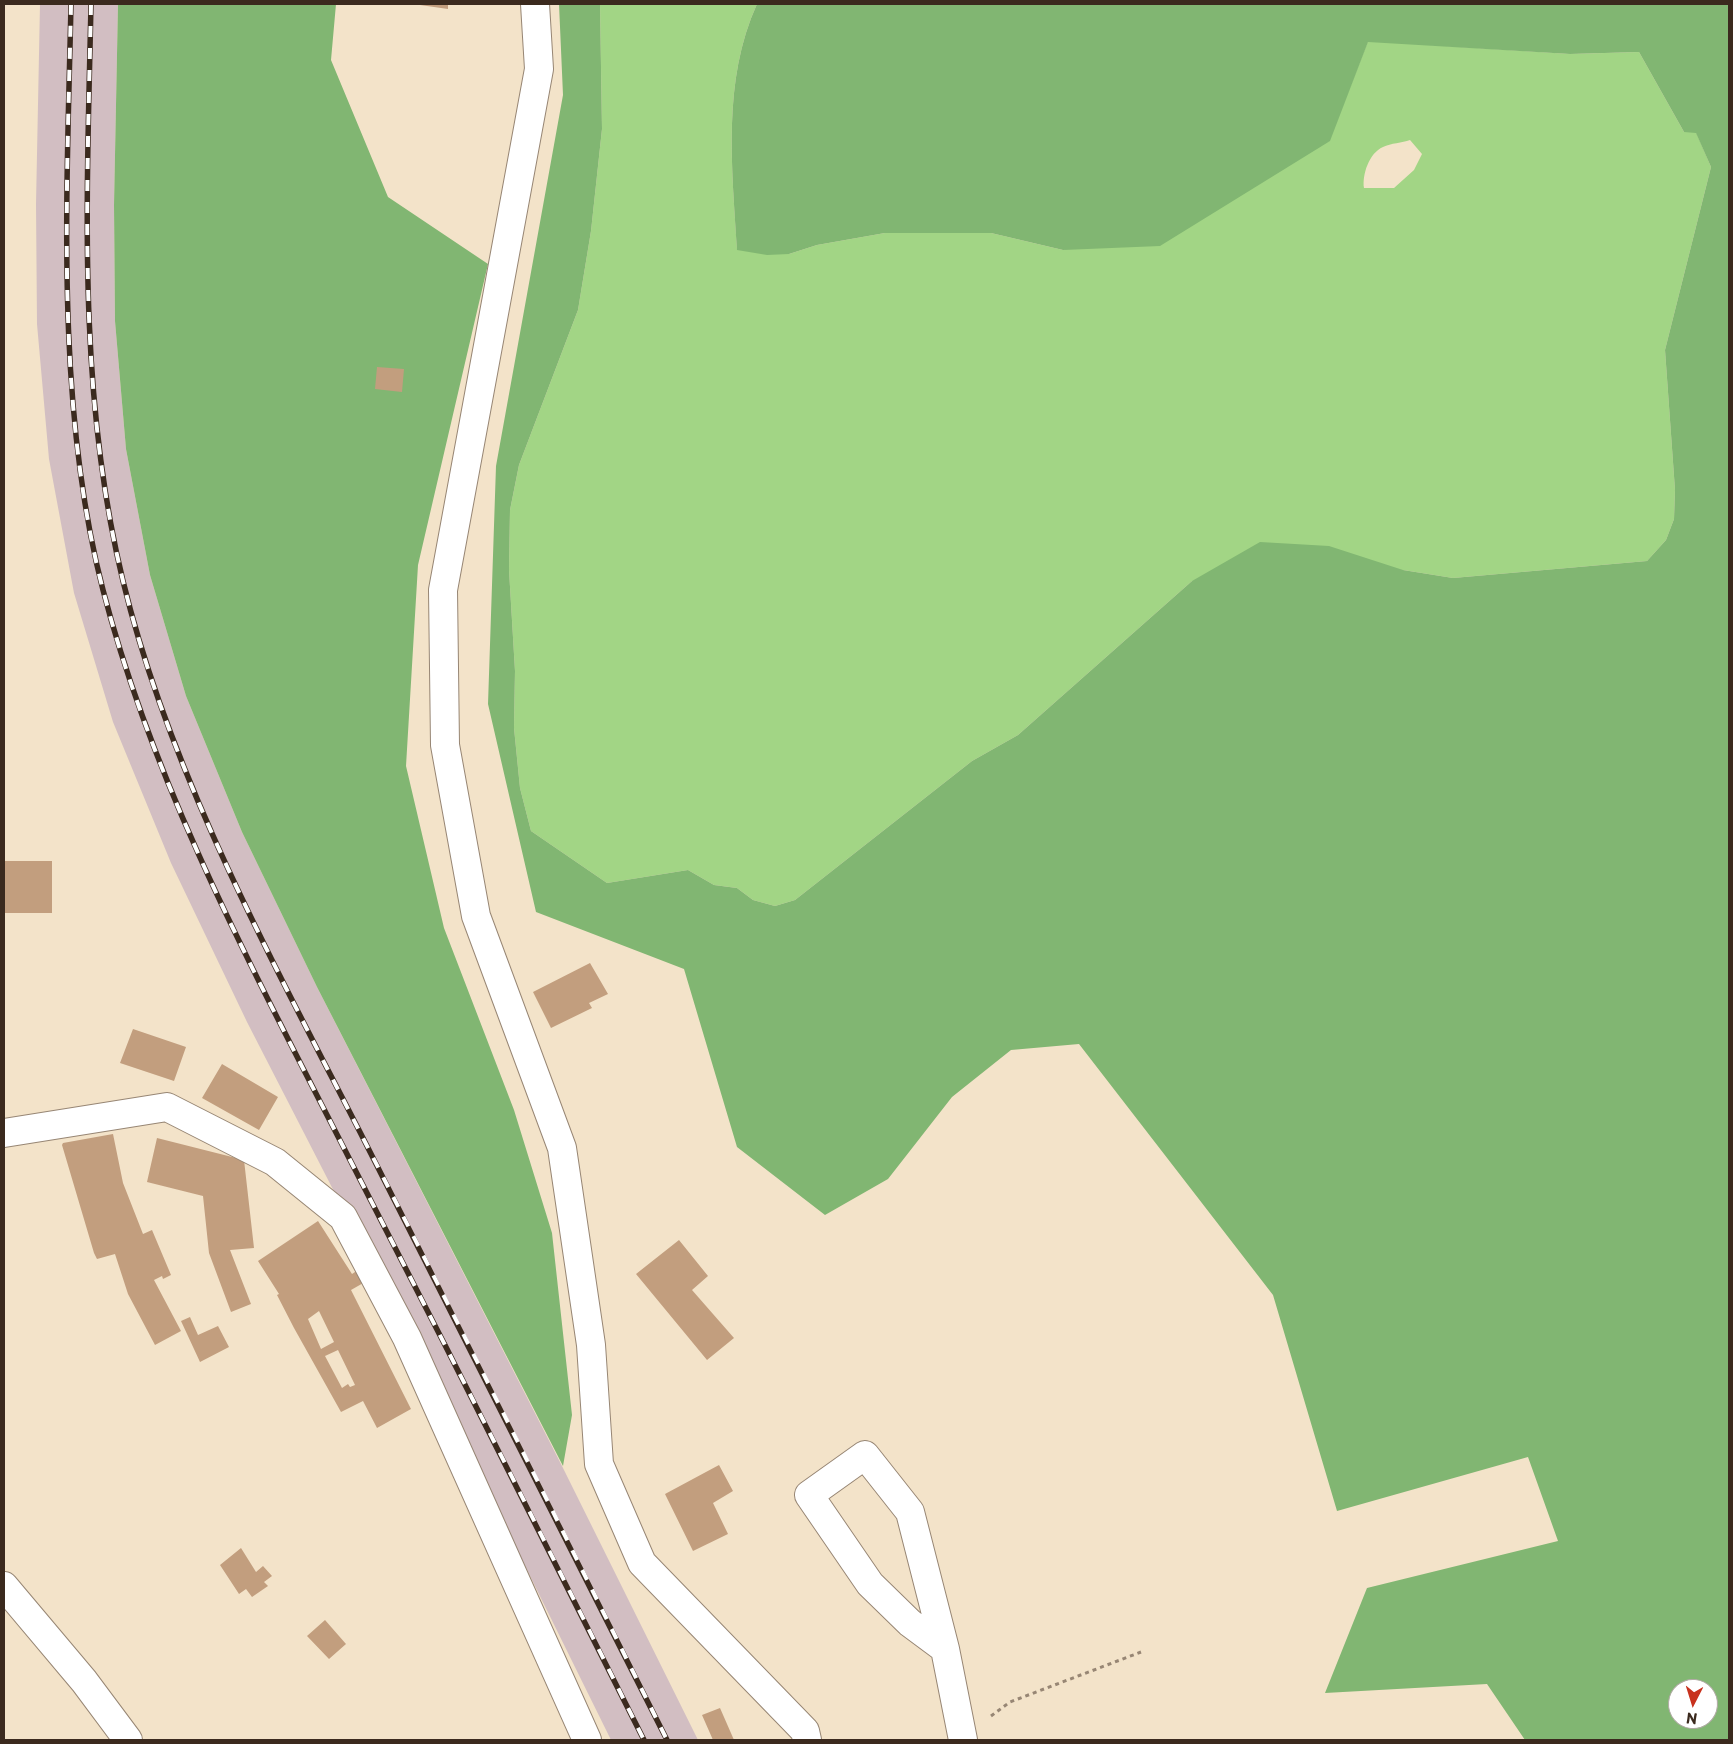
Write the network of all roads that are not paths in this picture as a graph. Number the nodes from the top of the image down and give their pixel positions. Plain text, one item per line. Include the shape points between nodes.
1 (535, 4) edge
2 (4, 1133) edge
3 (4, 1586) edge
4 (945, 1649) junction
5 (963, 1739) edge
6 (128, 1740) edge
7 (587, 1740) edge
8 (807, 1740) edge

1 - 8 street via 539,69 443,590 445,745 476,916 562,1148 591,1345 599,1464 642,1563 804,1731
2 - 7 street via 167,1107 275,1162 343,1217 407,1338
3 - 6 street via 84,1681
4 - 4 street via 910,1512 865,1455 809,1495 870,1584 910,1624
4 - 5 street

